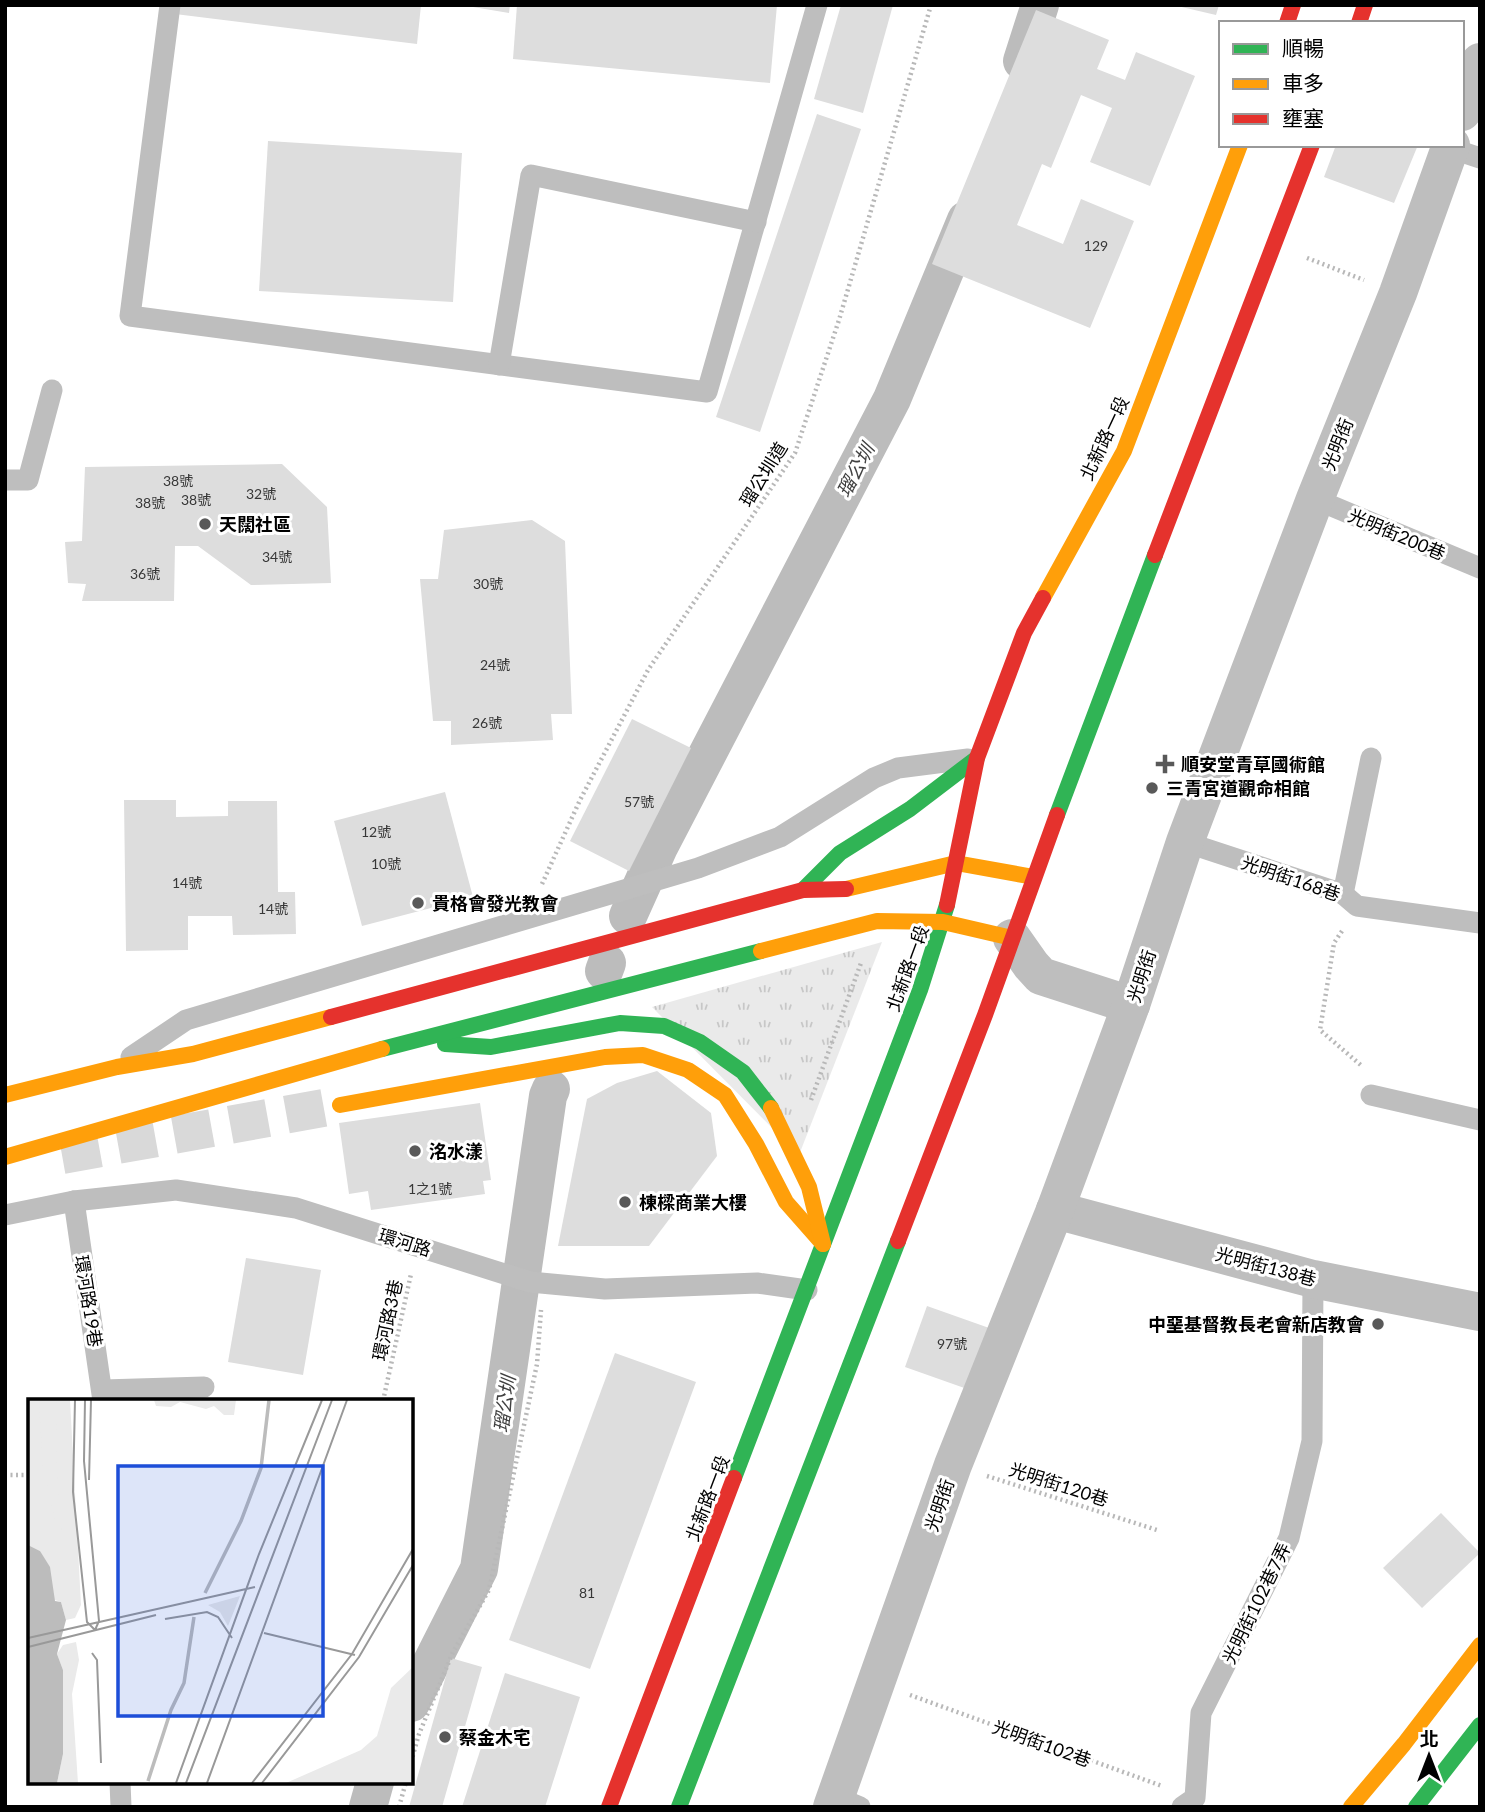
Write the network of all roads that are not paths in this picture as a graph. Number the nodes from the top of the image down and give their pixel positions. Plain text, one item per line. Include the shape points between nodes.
1 (170, 5) edge
2 (817, 5) edge
3 (1480, 62) edge
4 (1464, 106) edge
5 (1239, 147) edge
6 (1311, 147) edge
7 (1460, 150) edge
8 (756, 222) junction
9 (499, 365) junction
10 (52, 390) dead end
11 (5, 480) edge
12 (1315, 499) junction
13 (1480, 568) edge
14 (977, 758) junction
15 (1371, 758) dead end
16 (1185, 842) junction
17 (956, 863) junction
18 (1034, 877) junction
19 (803, 890) junction
20 (1350, 900) junction
21 (943, 922) junction
22 (1480, 923) edge
23 (1012, 938) junction
24 (1131, 1005) junction
25 (408, 1041) junction
26 (117, 1067) junction
27 (5, 1095) edge
28 (1371, 1095) road end
29 (340, 1105) tunnel mouth
30 (1480, 1120) edge
31 (5, 1157) edge
32 (74, 1200) junction
33 (1055, 1210) junction
34 (5, 1215) edge
35 (823, 1244) junction
36 (1313, 1279) junction
37 (807, 1290) junction
38 (1480, 1312) edge
39 (204, 1387) dead end
40 (103, 1395) edge
41 (1480, 1645) edge
42 (1480, 1725) edge
43 (120, 1784) edge
44 (1188, 1802) edge
45 (843, 1803) edge
46 (121, 1807) edge
47 (609, 1807) edge
48 (680, 1807) edge
49 (1351, 1807) edge
50 (1416, 1807) edge

1 - 9 lane via 130,316
2 - 8 lane
3 - 4 street
5 - 14 main road, 北新路一段 via 1124,450 1024,633
6 - 18 main road
7 - 12 street, 光明街
8 - 9 lane via 707,393
8 - 9 lane via 531,175
10 - 11 lane via 28,480
12 - 13 lane, 光明街200巷
12 - 16 street, 光明街
14 - 17 main road, 北新路一段
14 - 19 main road via 910,809 840,853
14 - 26 lane via 898,768 779,837 698,868 186,1020
15 - 20 lane
16 - 20 lane, 光明街168巷
16 - 24 street, 光明街
17 - 18 main road
17 - 19 main road via 846,888
17 - 21 main road, 北新路一段
18 - 23 main road
19 - 26 main road via 193,1054
20 - 22 lane, 光明街168巷
21 - 23 main road
21 - 25 main road via 877,921
21 - 35 main road, 北新路一段
23 - 24 street via 1041,976
23 - 48 main road
24 - 33 street, 光明街
25 - 31 main road
25 - 35 main road via 491,1047 620,1023 664,1026 699,1042 743,1072 771,1108 809,1187
26 - 27 main road
28 - 30 lane
29 - 35 main road via 605,1057 643,1055 688,1070 725,1095 786,1202
32 - 34 lane, 環河路
32 - 37 lane, 環河路 via 176,1190 296,1208 537,1283 606,1289 757,1283
32 - 40 lane, 環河路19巷
33 - 36 street, 光明街138巷
33 - 45 street, 光明街 via 953,1465 876,1682
35 - 37 main road, 北新路一段
36 - 38 street, 光明街138巷
36 - 44 lane, 光明街102巷7弄 via 1312,1441 1289,1538 1201,1713
37 - 47 main road, 北新路一段
39 - 40 lane
41 - 49 main road
42 - 50 main road
43 - 46 lane

